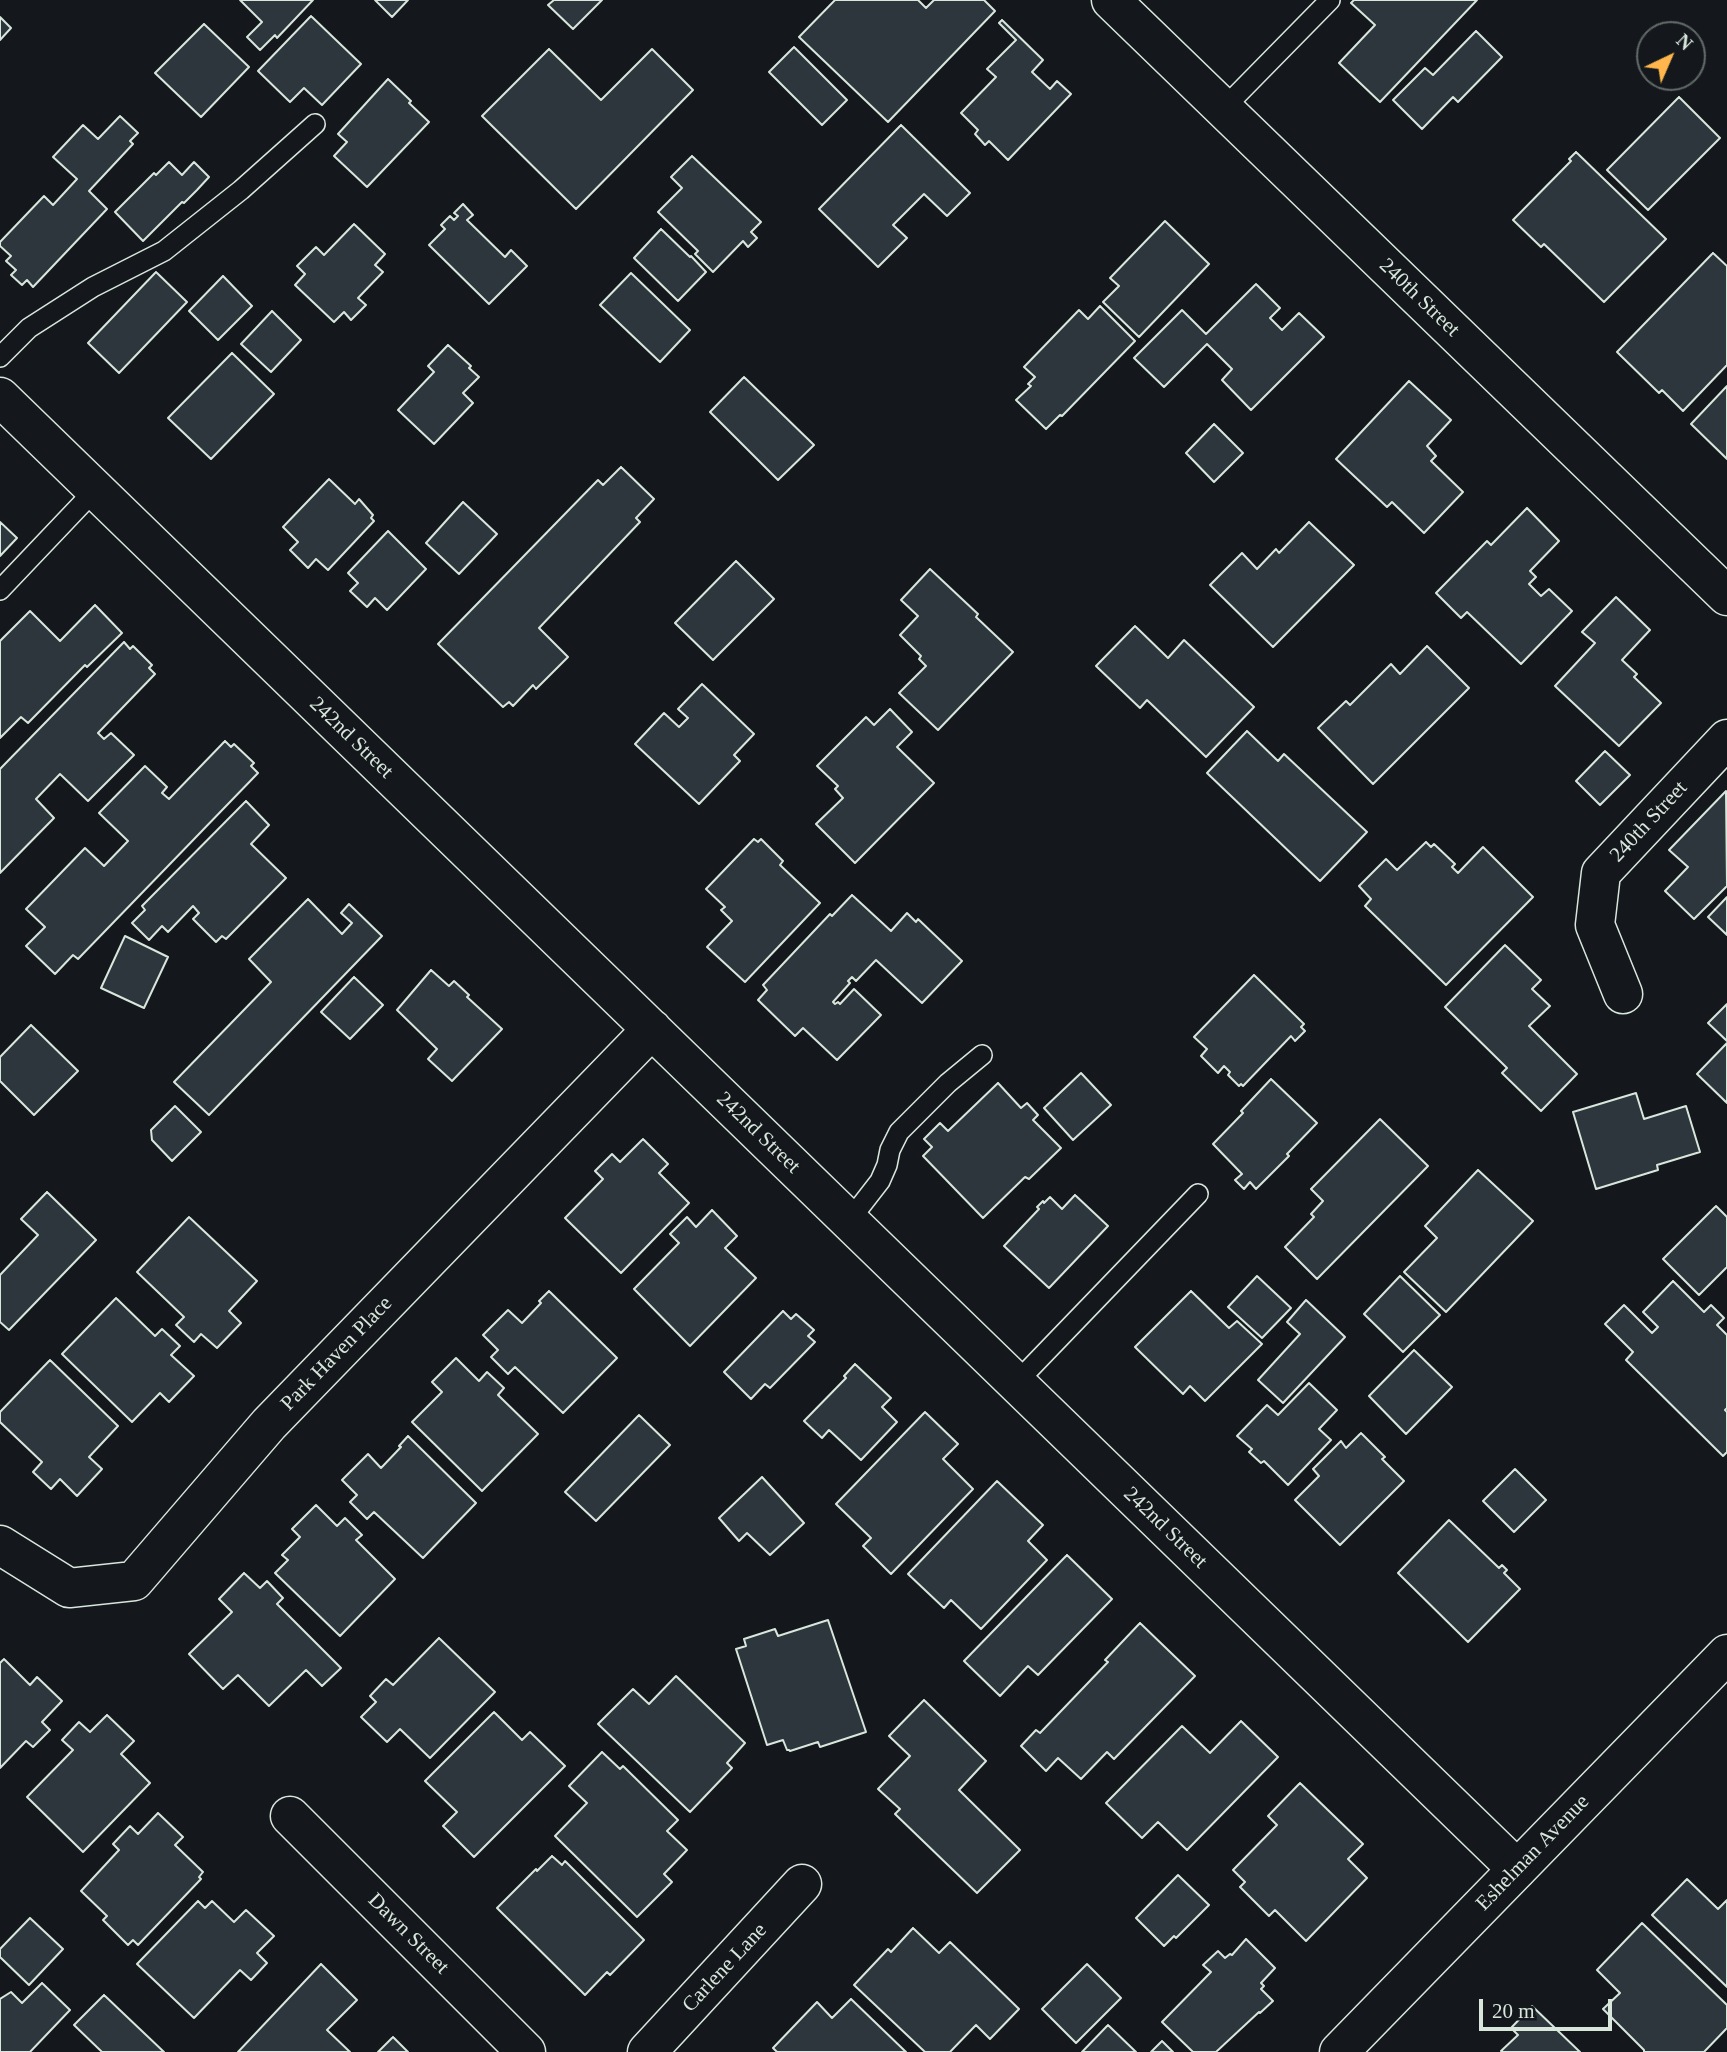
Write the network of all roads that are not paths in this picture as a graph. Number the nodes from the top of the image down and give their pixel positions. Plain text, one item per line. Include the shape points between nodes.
1 (1111, 0) edge
2 (1330, 0) edge
3 (1223, 109) junction
4 (315, 124) dead end
5 (0, 357) edge
6 (0, 397) edge
7 (96, 490) junction
8 (0, 590) edge
9 (1727, 596) edge
10 (1727, 739) edge
11 (1623, 994) dead end
12 (652, 1029) junction
13 (982, 1055) dead end
14 (1198, 1194) dead end
15 (849, 1221) junction
16 (1016, 1383) junction
17 (0, 1545) edge
18 (1727, 1654) edge
19 (290, 1816) dead end
20 (1517, 1869) junction
21 (802, 1884) dead end
22 (526, 2052) edge
23 (647, 2052) edge
24 (1339, 2052) edge

1 - 3 street, 240th Street
2 - 3 lane
3 - 9 street, 240th Street
4 - 5 lane via 164,251 29,328
6 - 7 street, 242nd Street
7 - 8 lane
7 - 12 street, 242nd Street
10 - 11 street, 240th Street via 1601,873 1595,925
12 - 15 street, 242nd Street
12 - 17 street, Park Haven Place via 269,1424 134,1581 69,1588
13 - 15 lane via 899,1132 880,1181
14 - 16 lane
15 - 16 street, 242nd Street
16 - 20 street, 242nd Street
18 - 20 street, Eshelman Avenue
19 - 22 street, Dawn Street
20 - 24 street, Eshelman Avenue
21 - 23 street, Carlene Lane

